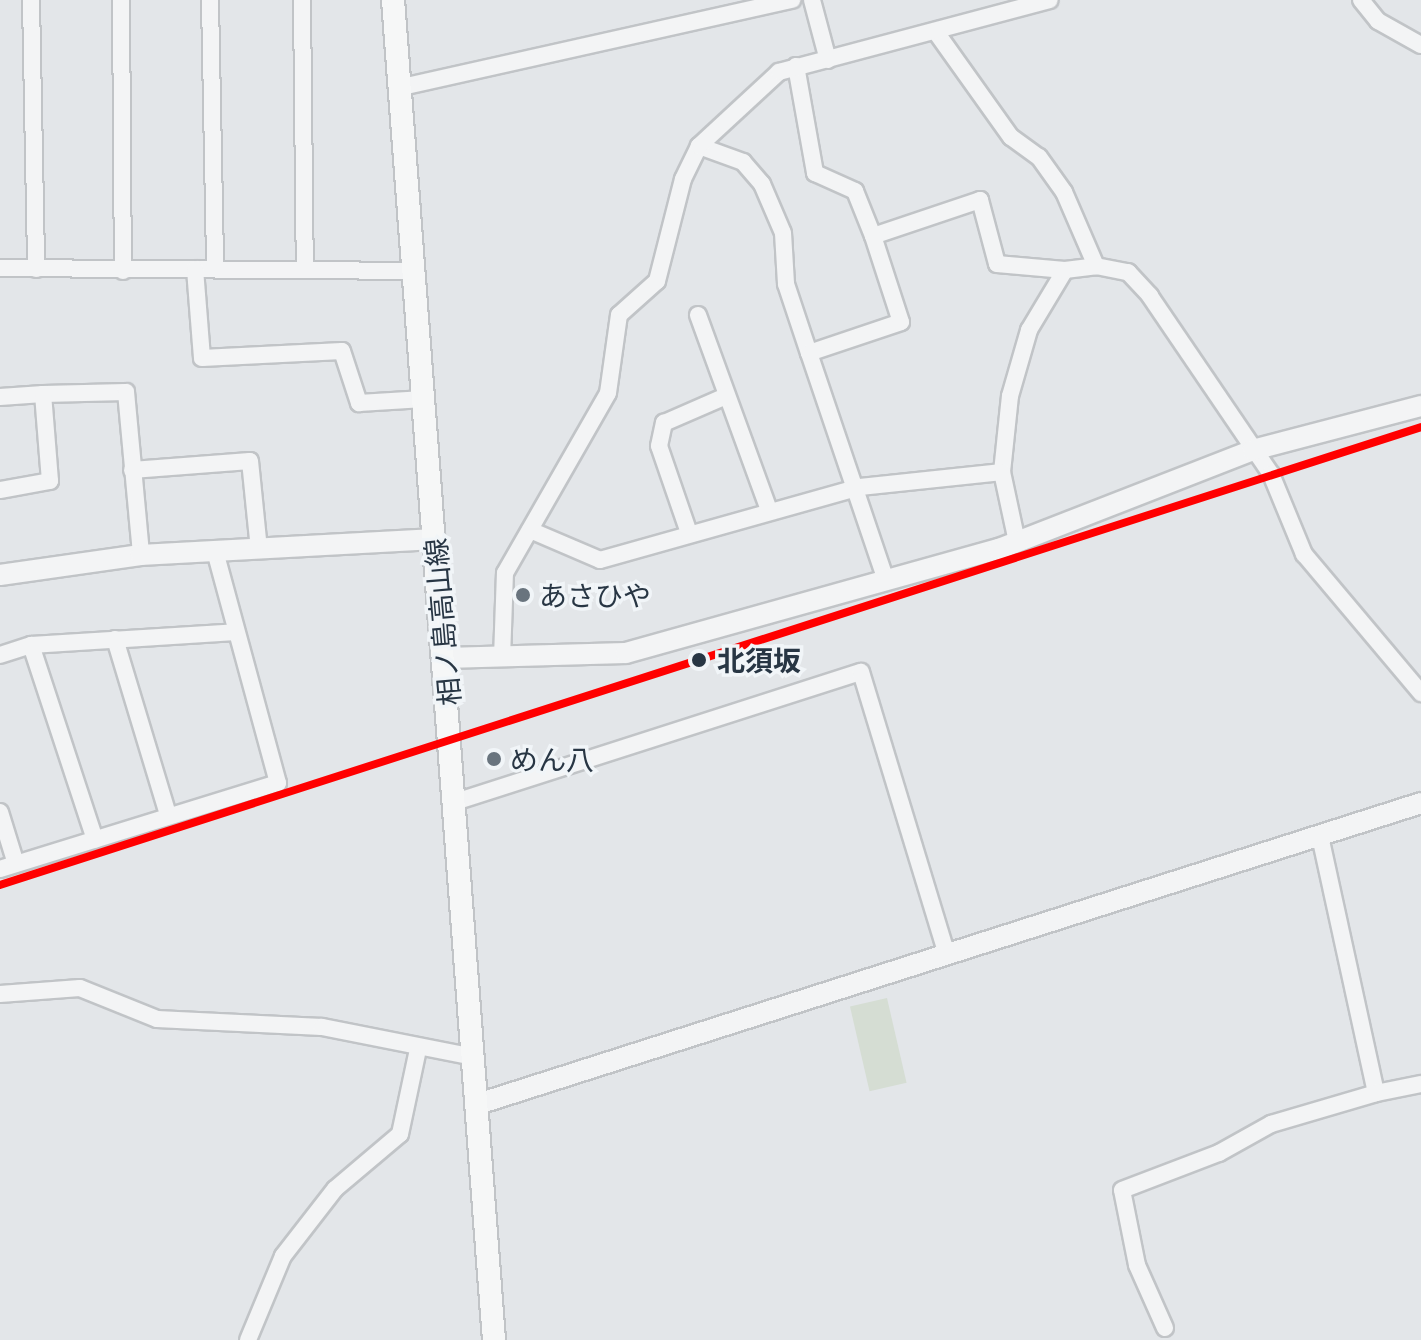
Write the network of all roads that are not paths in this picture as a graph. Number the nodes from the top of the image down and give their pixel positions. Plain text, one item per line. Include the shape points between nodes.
1 (31, 0) edge
2 (121, 0) edge
3 (210, 0) edge
4 (302, 0) edge
5 (393, 0) edge
6 (792, 0) edge
7 (812, 0) edge
8 (1050, 0) edge
9 (1361, 0) edge
10 (936, 32) junction
11 (1421, 45) edge
12 (828, 60) junction
13 (796, 66) junction
14 (402, 87) junction
15 (699, 146) junction
16 (873, 236) junction
17 (1096, 266) junction
18 (0, 268) edge
19 (36, 269) junction
20 (195, 269) junction
21 (215, 269) junction
22 (305, 270) junction
23 (1065, 270) junction
24 (123, 271) junction
25 (416, 271) junction
26 (698, 315) dead end
27 (809, 353) junction
28 (43, 394) junction
29 (726, 396) junction
30 (0, 397) edge
31 (424, 399) junction
32 (1421, 406) edge
33 (1253, 450) junction
34 (132, 470) junction
35 (1002, 472) junction
36 (854, 489) junction
37 (0, 490) edge
38 (769, 510) junction
39 (530, 530) junction
40 (689, 533) junction
41 (435, 539) junction
42 (1017, 542) junction
43 (259, 549) junction
44 (141, 555) junction
45 (216, 555) junction
46 (0, 575) edge
47 (885, 577) junction
48 (236, 632) junction
49 (115, 639) junction
50 (31, 645) junction
51 (0, 655) edge
52 (445, 658) junction
53 (502, 658) junction
54 (1421, 693) edge
55 (455, 802) junction
56 (1421, 803) edge
57 (0, 812) edge
58 (168, 814) junction
59 (1320, 836) junction
60 (95, 840) junction
61 (8, 867) edge
62 (946, 951) junction
63 (0, 994) edge
64 (418, 1049) junction
65 (473, 1057) junction
66 (1421, 1084) edge
67 (1376, 1093) junction
68 (478, 1104) junction
69 (1165, 1328) dead end
70 (248, 1340) edge
71 (494, 1340) edge

1 - 19 street
2 - 24 street
3 - 21 street
4 - 22 street
5 - 14 main road, 相ノ島高山線
6 - 14 street
7 - 12 street
8 - 10 street
9 - 11 street via 1378,21
10 - 12 street
10 - 17 street via 1011,137 1039,157 1064,192
12 - 13 street
13 - 15 street via 755,90
13 - 16 street via 815,173 855,191
14 - 25 main road, 相ノ島高山線
15 - 27 street via 743,162 762,184 783,233 786,284
15 - 39 street via 683,179 657,281 619,315 608,393
16 - 23 street via 980,200 997,264
16 - 27 street via 901,322
17 - 23 street
17 - 33 street via 1128,272 1150,296
18 - 19 street
19 - 24 street
20 - 21 street
20 - 24 street
20 - 31 street via 202,358 342,351 359,403
21 - 22 street
22 - 25 street
23 - 35 street via 1029,330 1010,396
25 - 31 main road, 相ノ島高山線
26 - 29 street
27 - 36 street
28 - 30 street
28 - 34 street via 126,392
28 - 37 street via 50,481
29 - 38 street
29 - 40 street via 664,423 659,446
31 - 41 main road, 相ノ島高山線
32 - 33 street
33 - 42 street
33 - 54 street via 1304,554
34 - 43 street via 250,461
34 - 44 street
35 - 36 street
35 - 42 street
36 - 38 street
36 - 47 street
38 - 40 street
39 - 40 street via 600,560
39 - 53 street via 505,573
41 - 43 street
41 - 52 main road, 相ノ島高山線
42 - 47 street
43 - 45 street
44 - 45 street
44 - 46 street
45 - 48 street
47 - 53 street via 603,659
48 - 49 street
48 - 58 street via 278,783
49 - 50 street
49 - 58 street
50 - 51 street
50 - 60 street
52 - 53 street
52 - 55 main road, 相ノ島高山線
55 - 62 street via 861,672
55 - 65 main road, 相ノ島高山線
56 - 59 street
57 - 61 street
58 - 60 street
59 - 62 street
59 - 67 street
60 - 61 street
62 - 68 street
63 - 64 street via 80,988 157,1019 322,1027
64 - 65 street
64 - 70 street via 400,1134 335,1189 283,1256
65 - 68 main road, 相ノ島高山線
66 - 67 street
67 - 69 street via 1271,1124 1219,1153 1122,1190 1137,1265
68 - 71 main road, 相ノ島高山線

